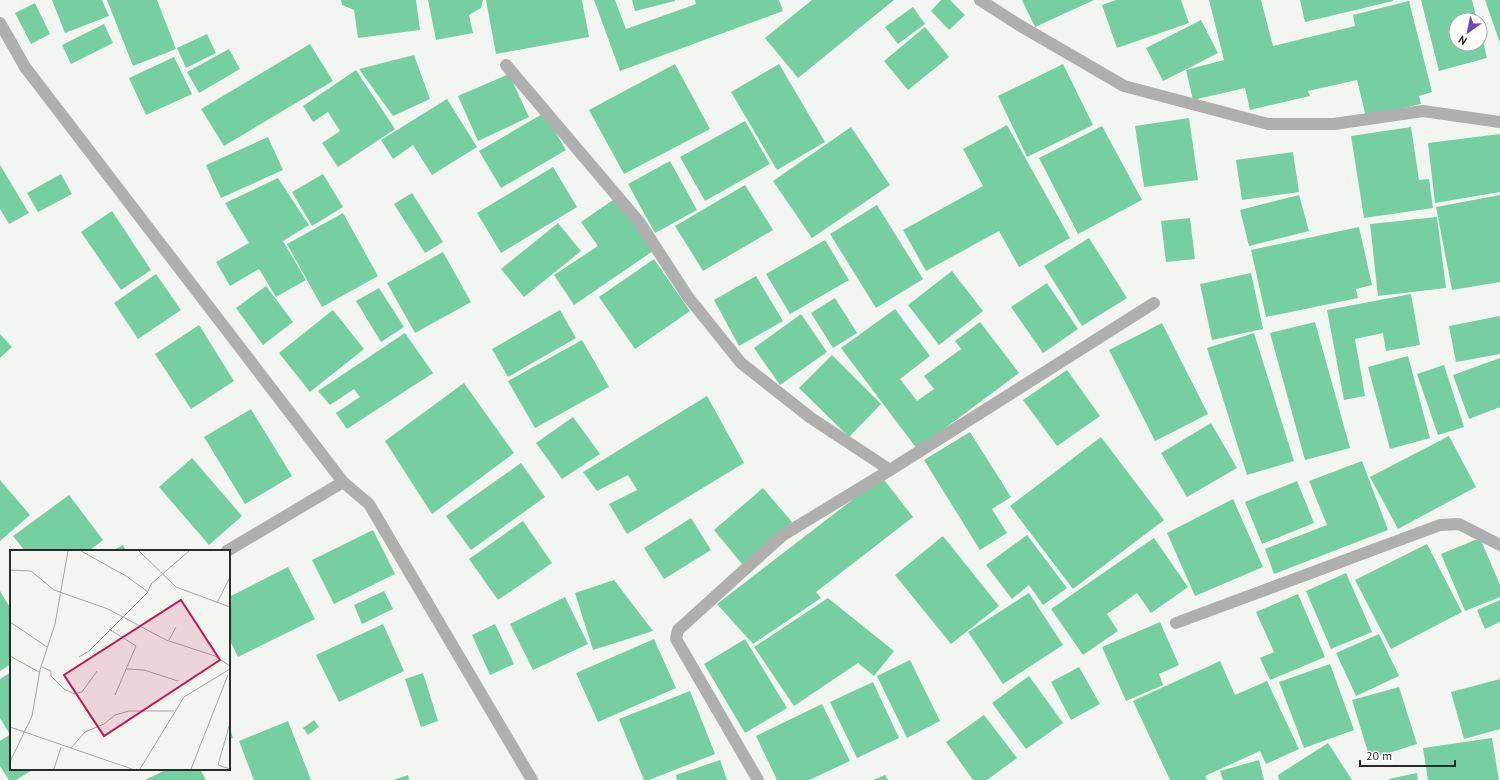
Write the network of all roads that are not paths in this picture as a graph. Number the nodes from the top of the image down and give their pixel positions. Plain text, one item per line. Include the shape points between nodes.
1 (980, 0) edge
2 (0, 23) edge
3 (506, 65) dead end
4 (1500, 122) edge
5 (1154, 303) dead end
6 (890, 470) junction
7 (343, 482) junction
8 (1500, 545) edge
9 (229, 550) edge
10 (1176, 623) dead end
11 (532, 780) edge
12 (758, 780) edge

1 - 4 street via 1124,86 1268,124 1334,124 1423,111
2 - 7 street via 25,67
3 - 6 street via 640,223 688,297 741,363 811,418
5 - 6 street
6 - 12 street via 783,535 678,630 676,639
7 - 9 street
7 - 11 street via 369,504
8 - 10 street via 1459,524 1440,525

